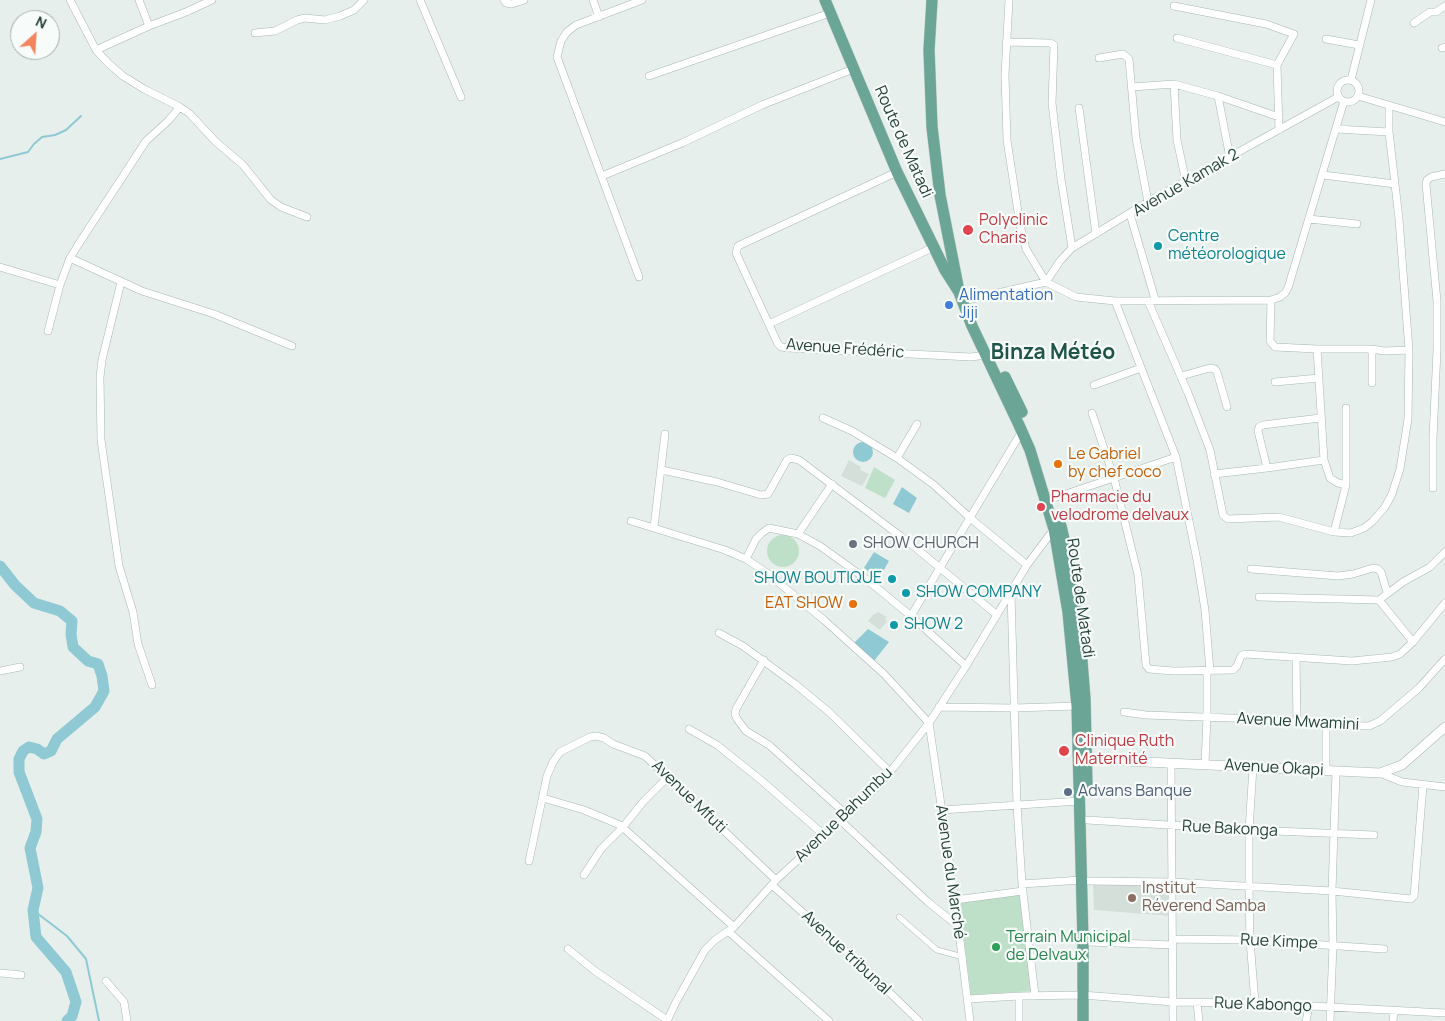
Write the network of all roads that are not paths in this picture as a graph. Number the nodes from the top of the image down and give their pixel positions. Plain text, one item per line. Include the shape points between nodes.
1 (70, 0) edge
2 (139, 0) edge
3 (212, 0) edge
4 (364, 0) edge
5 (420, 0) edge
6 (504, 0) edge
7 (524, 0) edge
8 (592, 0) edge
9 (642, 0) edge
10 (825, 0) edge
11 (932, 0) edge
12 (1009, 0) edge
13 (1371, 0) edge
14 (1174, 6) dead end
15 (1445, 6) edge
16 (830, 13) junction
17 (599, 17) junction
18 (1414, 23) dead end
19 (149, 26) junction
20 (255, 33) dead end
21 (1177, 38) dead end
22 (1326, 39) dead end
23 (1006, 42) junction
24 (1359, 45) junction
25 (96, 50) junction
26 (1099, 58) dead end
27 (1277, 65) junction
28 (853, 69) junction
29 (649, 76) dead end
30 (1351, 80) junction
31 (1174, 84) junction
32 (1132, 87) junction
33 (1218, 96) junction
34 (1358, 96) junction
35 (461, 97) dead end
36 (1341, 99) junction
37 (180, 106) junction
38 (1389, 106) junction
39 (1080, 108) dead end
40 (1278, 117) junction
41 (1445, 122) edge
42 (1336, 129) junction
43 (1279, 130) junction
44 (1389, 132) junction
45 (1230, 158) junction
46 (897, 172) junction
47 (1445, 174) edge
48 (1323, 175) junction
49 (602, 176) junction
50 (1186, 182) junction
51 (1396, 184) junction
52 (1148, 202) junction
53 (1130, 214) junction
54 (307, 217) dead end
55 (1309, 219) junction
56 (1357, 224) dead end
57 (947, 232) junction
58 (1096, 234) junction
59 (928, 236) junction
60 (934, 247) junction
61 (1072, 248) junction
62 (70, 258) junction
63 (0, 267) edge
64 (639, 277) dead end
65 (120, 282) junction
66 (1046, 282) junction
67 (60, 285) junction
68 (962, 300) junction
69 (1152, 300) junction
70 (1271, 300) junction
71 (1116, 301) junction
72 (769, 324) junction
73 (1437, 330) junction
74 (48, 331) dead end
75 (1445, 331) edge
76 (292, 346) dead end
77 (1318, 349) junction
78 (1372, 349) junction
79 (1409, 350) junction
80 (986, 355) junction
81 (1141, 368) junction
82 (1181, 376) junction
83 (1318, 378) junction
84 (1276, 382) dead end
85 (1372, 383) dead end
86 (1094, 386) dead end
87 (1227, 407) dead end
88 (1346, 408) dead end
89 (1092, 413) dead end
90 (1019, 415) junction
91 (823, 418) dead end
92 (1320, 418) junction
93 (917, 424) dead end
94 (1022, 431) junction
95 (665, 434) dead end
96 (1176, 457) junction
97 (897, 458) junction
98 (1324, 460) junction
99 (1267, 468) junction
100 (662, 470) junction
101 (1214, 474) junction
102 (1114, 478) junction
103 (832, 484) junction
104 (1346, 485) junction
105 (1434, 488) dead end
106 (1054, 498) junction
107 (969, 517) junction
108 (631, 521) dead end
109 (1057, 526) junction
110 (654, 527) junction
111 (1334, 532) junction
112 (798, 534) junction
113 (1445, 552) edge
114 (746, 559) junction
115 (1027, 565) junction
116 (941, 568) junction
117 (1250, 570) dead end
118 (1011, 592) junction
119 (1387, 592) junction
120 (1259, 597) dead end
121 (1379, 600) junction
122 (1445, 602) edge
123 (997, 615) junction
124 (911, 616) junction
125 (1074, 629) junction
126 (720, 633) dead end
127 (1413, 642) junction
128 (1296, 659) junction
129 (1445, 659) edge
130 (764, 660) junction
131 (966, 666) junction
132 (20, 667) dead end
133 (0, 671) edge
134 (1208, 671) junction
135 (152, 685) dead end
136 (1077, 706) junction
137 (939, 707) junction
138 (1014, 708) junction
139 (1124, 712) dead end
140 (1207, 717) junction
141 (1297, 722) junction
142 (929, 723) junction
143 (1326, 725) junction
144 (689, 730) dead end
145 (1444, 730) edge
146 (1083, 759) junction
147 (1171, 764) junction
148 (1205, 764) junction
149 (1253, 767) junction
150 (1326, 771) junction
151 (890, 772) junction
152 (1336, 772) junction
153 (1380, 773) junction
154 (668, 777) junction
155 (1423, 785) junction
156 (1445, 787) edge
157 (544, 798) junction
158 (1080, 801) junction
159 (1017, 805) junction
160 (941, 810) junction
161 (847, 814) junction
162 (1087, 820) junction
163 (841, 821) junction
164 (1171, 825) junction
165 (623, 827) junction
166 (1249, 830) junction
167 (1334, 833) junction
168 (824, 835) junction
169 (1374, 835) dead end
170 (529, 861) dead end
171 (584, 875) dead end
172 (1084, 881) junction
173 (1172, 882) junction
174 (774, 883) junction
175 (1249, 886) junction
176 (1023, 887) junction
177 (1332, 891) junction
178 (955, 900) junction
179 (899, 917) dead end
180 (958, 926) junction
181 (1086, 926) junction
182 (732, 930) junction
183 (1250, 940) junction
184 (1089, 942) junction
185 (1173, 942) junction
186 (1333, 945) junction
187 (568, 949) dead end
188 (1384, 949) dead end
189 (962, 958) junction
190 (0, 973) edge
191 (21, 975) dead end
192 (106, 981) dead end
193 (1020, 996) junction
194 (1035, 996) junction
195 (1085, 996) junction
196 (968, 999) junction
197 (1173, 1002) junction
198 (1197, 1003) junction
199 (1255, 1003) junction
200 (1309, 1007) junction
201 (1332, 1007) junction
202 (1394, 1010) junction
203 (1445, 1013) edge
204 (127, 1021) edge
205 (667, 1021) edge
206 (829, 1021) edge
207 (919, 1021) edge
208 (970, 1021) edge
209 (1019, 1021) edge
210 (1083, 1021) edge
211 (1089, 1021) edge
212 (1173, 1021) edge
213 (1199, 1021) edge
214 (1306, 1021) edge
215 (1330, 1021) edge
216 (1393, 1021) edge

1 - 25 street
2 - 19 street
3 - 19 street
4 - 20 street via 354,10 340,16 318,21 305,18 275,31
5 - 35 street
6 - 7 street via 512,4
8 - 17 street
9 - 17 street
10 - 16 main road, Route de Matadi
11 - 57 main road via 929,50 932,127
12 - 23 street
13 - 24 street
14 - 27 street via 1266,24 1294,34
15 - 18 street
16 - 28 main road, Route de Matadi
16 - 29 street
17 - 49 street via 576,25 568,32 561,41 557,57
19 - 25 street
21 - 27 street
22 - 24 street
23 - 61 street via 1054,45 1052,103
23 - 66 street via 1007,140 1020,225 1026,249
24 - 30 street
25 - 37 street via 123,76
26 - 32 street via 1126,56
27 - 40 street
28 - 46 main road, Route de Matadi
28 - 49 street via 762,105
30 - 34 street via 1357,84
30 - 36 street via 1339,84 1336,90
31 - 32 street
31 - 33 street
31 - 50 street via 1177,140
32 - 52 street via 1136,138
33 - 40 street
33 - 45 street
34 - 36 street via 1353,101
34 - 38 street
36 - 42 street
36 - 43 street, Avenue Kamak 2
37 - 54 street via 243,165 271,200
37 - 62 street via 146,141
38 - 41 street
38 - 44 street
39 - 58 street
40 - 43 street
42 - 44 street
42 - 48 street
43 - 45 street, Avenue Kamak 2
44 - 51 street
45 - 50 street, Avenue Kamak 2
46 - 59 main road, Route de Matadi
46 - 72 street, Avenue Frédéric via 738,246 736,253
47 - 73 street via 1431,177 1426,184
48 - 51 street
48 - 55 street
49 - 64 street
50 - 52 street, Avenue Kamak 2
51 - 79 street
52 - 53 street, Avenue Kamak 2
53 - 58 street, Avenue Kamak 2
53 - 69 street
55 - 56 street
55 - 70 street via 1288,288
57 - 59 main road
57 - 68 main road
58 - 61 street, Avenue Kamak 2
59 - 60 main road, Route de Matadi
60 - 68 main road, Route de Matadi
60 - 72 street
61 - 66 street, Avenue Kamak 2
62 - 65 street
62 - 67 street
63 - 67 street
65 - 76 street via 214,314
65 - 135 street via 102,360 101,440 119,566 133,612 138,644
66 - 68 street
66 - 71 street via 1076,297
67 - 74 street
68 - 80 main road, Route de Matadi
68 - 90 main road, Route de Matadi via 1013,392
69 - 70 street
69 - 71 street
69 - 82 street
70 - 77 street via 1270,341 1275,347
71 - 81 street
72 - 80 street, Avenue Frédéric via 781,347 971,357
73 - 75 street
73 - 105 street
77 - 78 street
77 - 83 street
78 - 79 street
78 - 85 street
79 - 111 street via 1408,419 1392,494 1385,507 1364,528 1351,534
80 - 90 main road, Route de Matadi
81 - 86 street
81 - 96 street
82 - 87 street via 1215,369
82 - 101 street via 1210,450
83 - 84 street
83 - 92 street
88 - 104 street
89 - 102 street
90 - 94 main road, Route de Matadi
90 - 106 main road, Route de Matadi via 1040,456
91 - 97 street
92 - 98 street
92 - 99 street via 1259,427
93 - 97 street
94 - 107 street
94 - 109 main road, Route de Matadi
95 - 100 street
96 - 102 street
96 - 134 street via 1204,602
97 - 107 street via 934,485
98 - 99 street
98 - 104 street via 1330,478
99 - 101 street
100 - 103 street via 761,495 768,494 788,460 796,458
100 - 110 street
101 - 111 street via 1223,514 1228,519 1279,517
102 - 106 street
102 - 134 street via 1138,575 1146,665 1149,669
103 - 112 street
103 - 116 street
104 - 111 street
106 - 109 main road, Route de Matadi
107 - 115 street
107 - 116 street
108 - 110 street
109 - 115 street, Avenue Bahumbu
109 - 125 main road, Route de Matadi
110 - 114 street
112 - 114 street via 770,528 756,539
112 - 124 street via 844,562
113 - 119 street via 1430,567
114 - 142 street via 824,620 884,674
115 - 118 street, Avenue Bahumbu
116 - 123 street
116 - 124 street
117 - 119 street via 1338,576 1373,568 1381,572
118 - 123 street, Avenue Bahumbu
118 - 138 street
119 - 121 street
120 - 121 street
121 - 127 street
122 - 127 street
123 - 131 street, Avenue Bahumbu
124 - 131 street
125 - 136 main road, Route de Matadi
125 - 146 main road, Route de Matadi via 1085,699
126 - 130 street
127 - 128 street via 1392,658 1352,661
128 - 134 street via 1245,654 1236,668
128 - 141 street
129 - 143 street, Avenue Mwamini via 1419,688 1375,725
130 - 151 street via 829,712
130 - 161 street via 736,709 737,719 746,732 769,745
131 - 137 street, Avenue Bahumbu
132 - 133 street
134 - 140 street
136 - 138 street
136 - 146 main road, Route de Matadi
137 - 138 street
137 - 142 street, Avenue Bahumbu
138 - 159 street
139 - 140 street, Avenue Mwamini
140 - 141 street, Avenue Mwamini
140 - 148 street
141 - 143 street, Avenue Mwamini
142 - 151 street, Avenue Bahumbu
142 - 160 street, Avenue du Marché
143 - 150 street
144 - 168 street via 717,745
145 - 153 street, Avenue Okapi via 1402,765
146 - 147 street, Avenue Okapi
146 - 158 main road, Route de Matadi
146 - 162 main road, Route de Matadi
147 - 148 street, Avenue Okapi
147 - 164 street
148 - 149 street, Avenue Okapi
149 - 150 street, Avenue Okapi
149 - 166 street
150 - 152 street, Avenue Okapi
151 - 161 street, Avenue Bahumbu
152 - 153 street, Avenue Okapi
152 - 167 street
153 - 155 street via 1402,782
154 - 157 street, Avenue Mfuti via 646,756 604,738 590,737 560,752 547,776
154 - 165 street
154 - 174 street, Avenue Mfuti
155 - 156 street
155 - 177 street via 1413,898
157 - 165 street via 584,810
157 - 170 street
158 - 159 street
158 - 172 main road, Route de Matadi
159 - 160 street
159 - 176 street
160 - 178 street, Avenue du Marché
161 - 163 street, Avenue Bahumbu
162 - 164 street, Rue Bakonga
162 - 172 main road, Route de Matadi
163 - 168 street, Avenue Bahumbu
163 - 180 street
164 - 166 street, Rue Bakonga
164 - 173 street
165 - 171 street via 601,849
165 - 182 street
166 - 167 street, Rue Bakonga
166 - 175 street
167 - 169 street, Rue Bakonga
167 - 177 street
168 - 174 street, Avenue Bahumbu
172 - 173 street
172 - 176 street
172 - 181 main road, Route de Matadi
173 - 175 street
173 - 185 street
174 - 182 street, Avenue Bahumbu
174 - 207 street, Avenue tribunal
175 - 177 street
175 - 183 street
176 - 178 street
176 - 194 street
177 - 186 street
178 - 180 street, Avenue du Marché
179 - 189 street via 937,950
180 - 189 street, Avenue du Marché
181 - 184 main road, Route de Matadi
181 - 195 main road, Route de Matadi
182 - 205 street, Avenue Bahumbu via 705,950
182 - 206 street
183 - 185 street, Rue Kimpe
183 - 186 street, Rue Kimpe
183 - 199 street
184 - 185 street, Rue Kimpe
184 - 195 main road, Route de Matadi
185 - 197 street
186 - 188 street, Rue Kimpe
186 - 201 street
187 - 205 street
189 - 196 street, Avenue du Marché
190 - 191 street
192 - 204 street via 124,1002
193 - 194 street, Rue Kabongo
193 - 196 street, Rue Kabongo
193 - 209 street
194 - 195 street, Rue Kabongo
195 - 197 street, Rue Kabongo
195 - 210 main road, Route de Matadi
195 - 211 main road, Route de Matadi
196 - 208 street, Avenue du Marché
197 - 198 street, Rue Kabongo
197 - 212 street
198 - 199 street, Rue Kabongo
198 - 213 street
199 - 200 street, Rue Kabongo
200 - 201 street, Rue Kabongo
200 - 214 street
201 - 202 street, Rue Kabongo
201 - 215 street
202 - 203 street, Rue Kabongo
202 - 216 street

